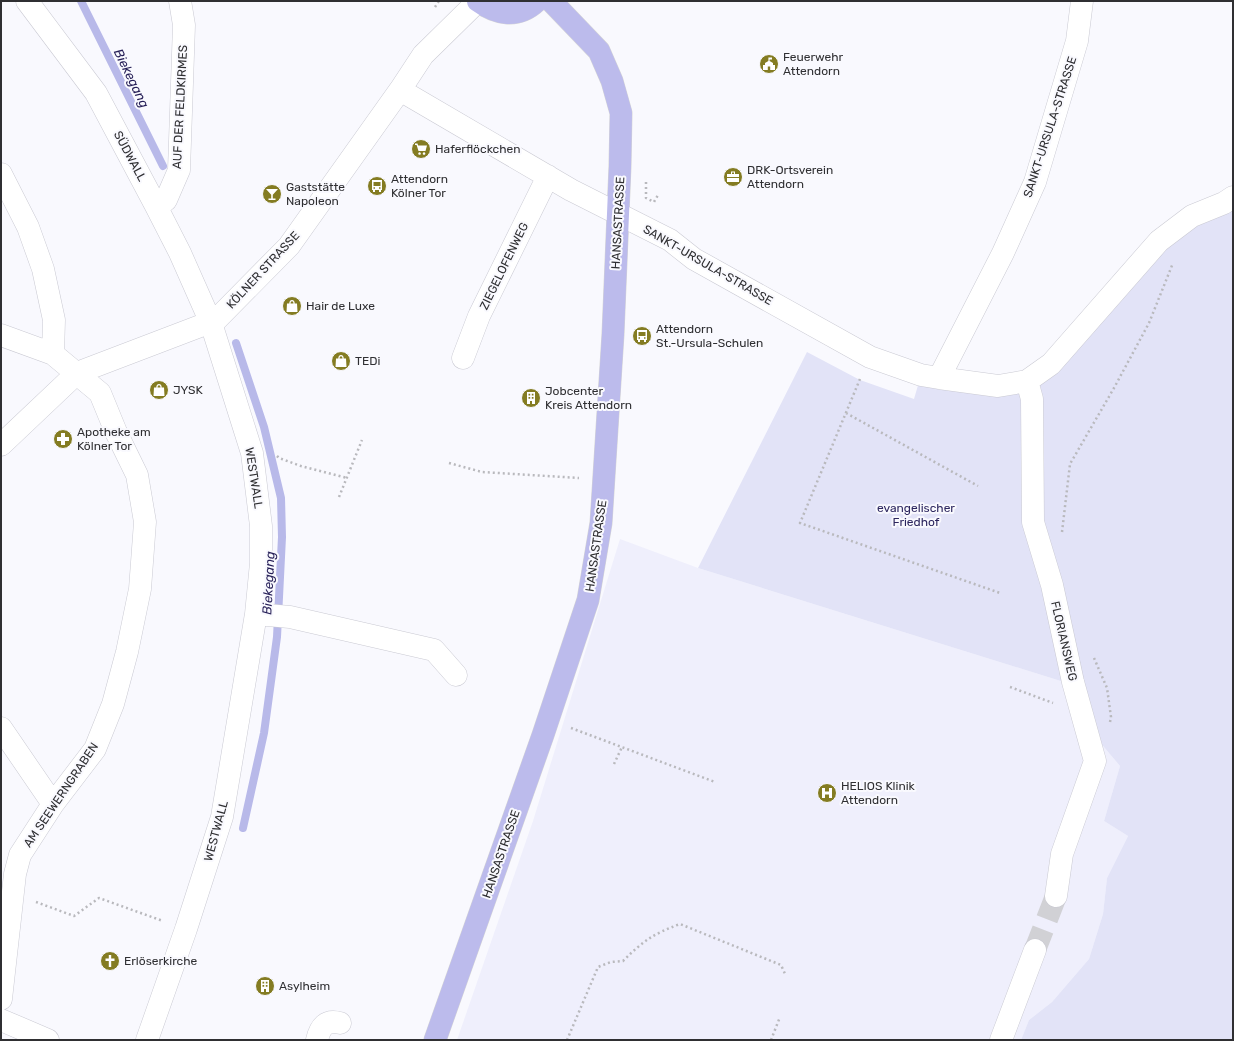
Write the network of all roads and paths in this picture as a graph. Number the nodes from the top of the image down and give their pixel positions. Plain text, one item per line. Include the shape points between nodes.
1 (27, 1) edge
2 (180, 1) edge
3 (478, 1) edge
4 (537, 1) edge
5 (551, 1) edge
6 (1082, 1) edge
7 (400, 90) junction
8 (1, 174) edge
9 (548, 176) junction
10 (1233, 197) edge
11 (156, 206) junction
12 (618, 214) junction
13 (1175, 259) dead end
14 (211, 323) junction
15 (1, 335) edge
16 (53, 354) junction
17 (870, 357) junction
18 (463, 358) dead end
19 (78, 373) junction
20 (939, 378) junction
21 (1027, 381) junction
22 (846, 413) junction
23 (362, 440) dead end
24 (1, 445) edge
25 (276, 454) dead end
26 (449, 463) dead end
27 (347, 478) junction
28 (604, 480) junction
29 (978, 486) dead end
30 (339, 497) dead end
31 (1062, 539) dead end
32 (1000, 592) dead end
33 (259, 615) junction
34 (456, 675) dead end
35 (1010, 687) dead end
36 (1024, 692) dead end
37 (569, 727) dead end
38 (1, 728) edge
39 (622, 747) junction
40 (614, 764) dead end
41 (715, 782) dead end
42 (53, 804) junction
43 (1056, 896) tunnel mouth
44 (11, 898) junction
45 (186, 929) junction
46 (1035, 950) tunnel mouth
47 (786, 976) dead end
48 (1, 999) edge
49 (780, 1017) dead end
50 (1, 1020) edge
51 (340, 1022) dead end
52 (48, 1040) edge
53 (148, 1040) edge
54 (317, 1040) edge
55 (435, 1040) edge
56 (567, 1040) edge
57 (771, 1040) edge
58 (1001, 1040) edge

1 - 11 street, SÜDWALL via 96,93
2 - 11 street, AUF DER FELDKIRMES via 184,25 179,170 166,200
3 - 4 main road via 500,13 513,13
3 - 7 street, KÖLNER STRASSE via 423,55
5 - 12 main road, HANSASTRASSE via 599,51 612,81 621,113
6 - 20 street, SANKT-URSULA-STRASSE via 1077,41 1035,182 1003,253
7 - 9 street, SANKT-URSULA-STRASSE
7 - 14 street, KÖLNER STRASSE via 289,246
8 - 16 street via 28,227 43,269 54,320
9 - 12 street, SANKT-URSULA-STRASSE
9 - 18 street, ZIEGELOFENWEG via 479,316
10 - 21 street, SANKT-URSULA-STRASSE via 1192,216 1159,241 1051,364
11 - 14 street, SÜDWALL
12 - 17 street, SANKT-URSULA-STRASSE via 670,240 694,259
12 - 28 main road, HANSASTRASSE
13 - 31 path via 1149,323 1070,464
14 - 19 street, KÖLNER STRASSE
14 - 33 street, WESTWALL via 252,453 261,526
15 - 16 street, AM SEEWERNGRABEN
16 - 19 street, AM SEEWERNGRABEN
17 - 20 street, SANKT-URSULA-STRASSE
17 - 22 path
19 - 24 street, KÖLNER STRASSE
19 - 42 street, AM SEEWERNGRABEN via 100,393 137,475 145,522 140,589 113,704 95,749
20 - 21 street, SANKT-URSULA-STRASSE via 998,386
21 - 43 street, FLORIANSWEG via 1032,399 1033,522 1052,585 1073,682 1095,761 1062,854
22 - 29 path
22 - 32 path via 800,523
23 - 27 path
25 - 27 path via 279,458 301,466
26 - 28 path via 482,472
27 - 30 path
28 - 55 main road, HANSASTRASSE via 601,523 588,600
33 - 34 street via 290,616 434,650
33 - 45 street, WESTWALL via 222,817
35 - 36 path
37 - 39 path
38 - 42 street
39 - 40 path
39 - 41 path
42 - 44 street, AM SEEWERNGRABEN via 20,855
44 - 45 path via 28,900 74,916 99,898
44 - 48 street, AM SEEWERNGRABEN
45 - 53 street, WESTWALL
46 - 58 street
47 - 56 path via 781,965 680,924 658,933 639,945 623,962 611,962 598,968
49 - 57 path
50 - 52 street
51 - 54 street via 326,1023 318,1033

